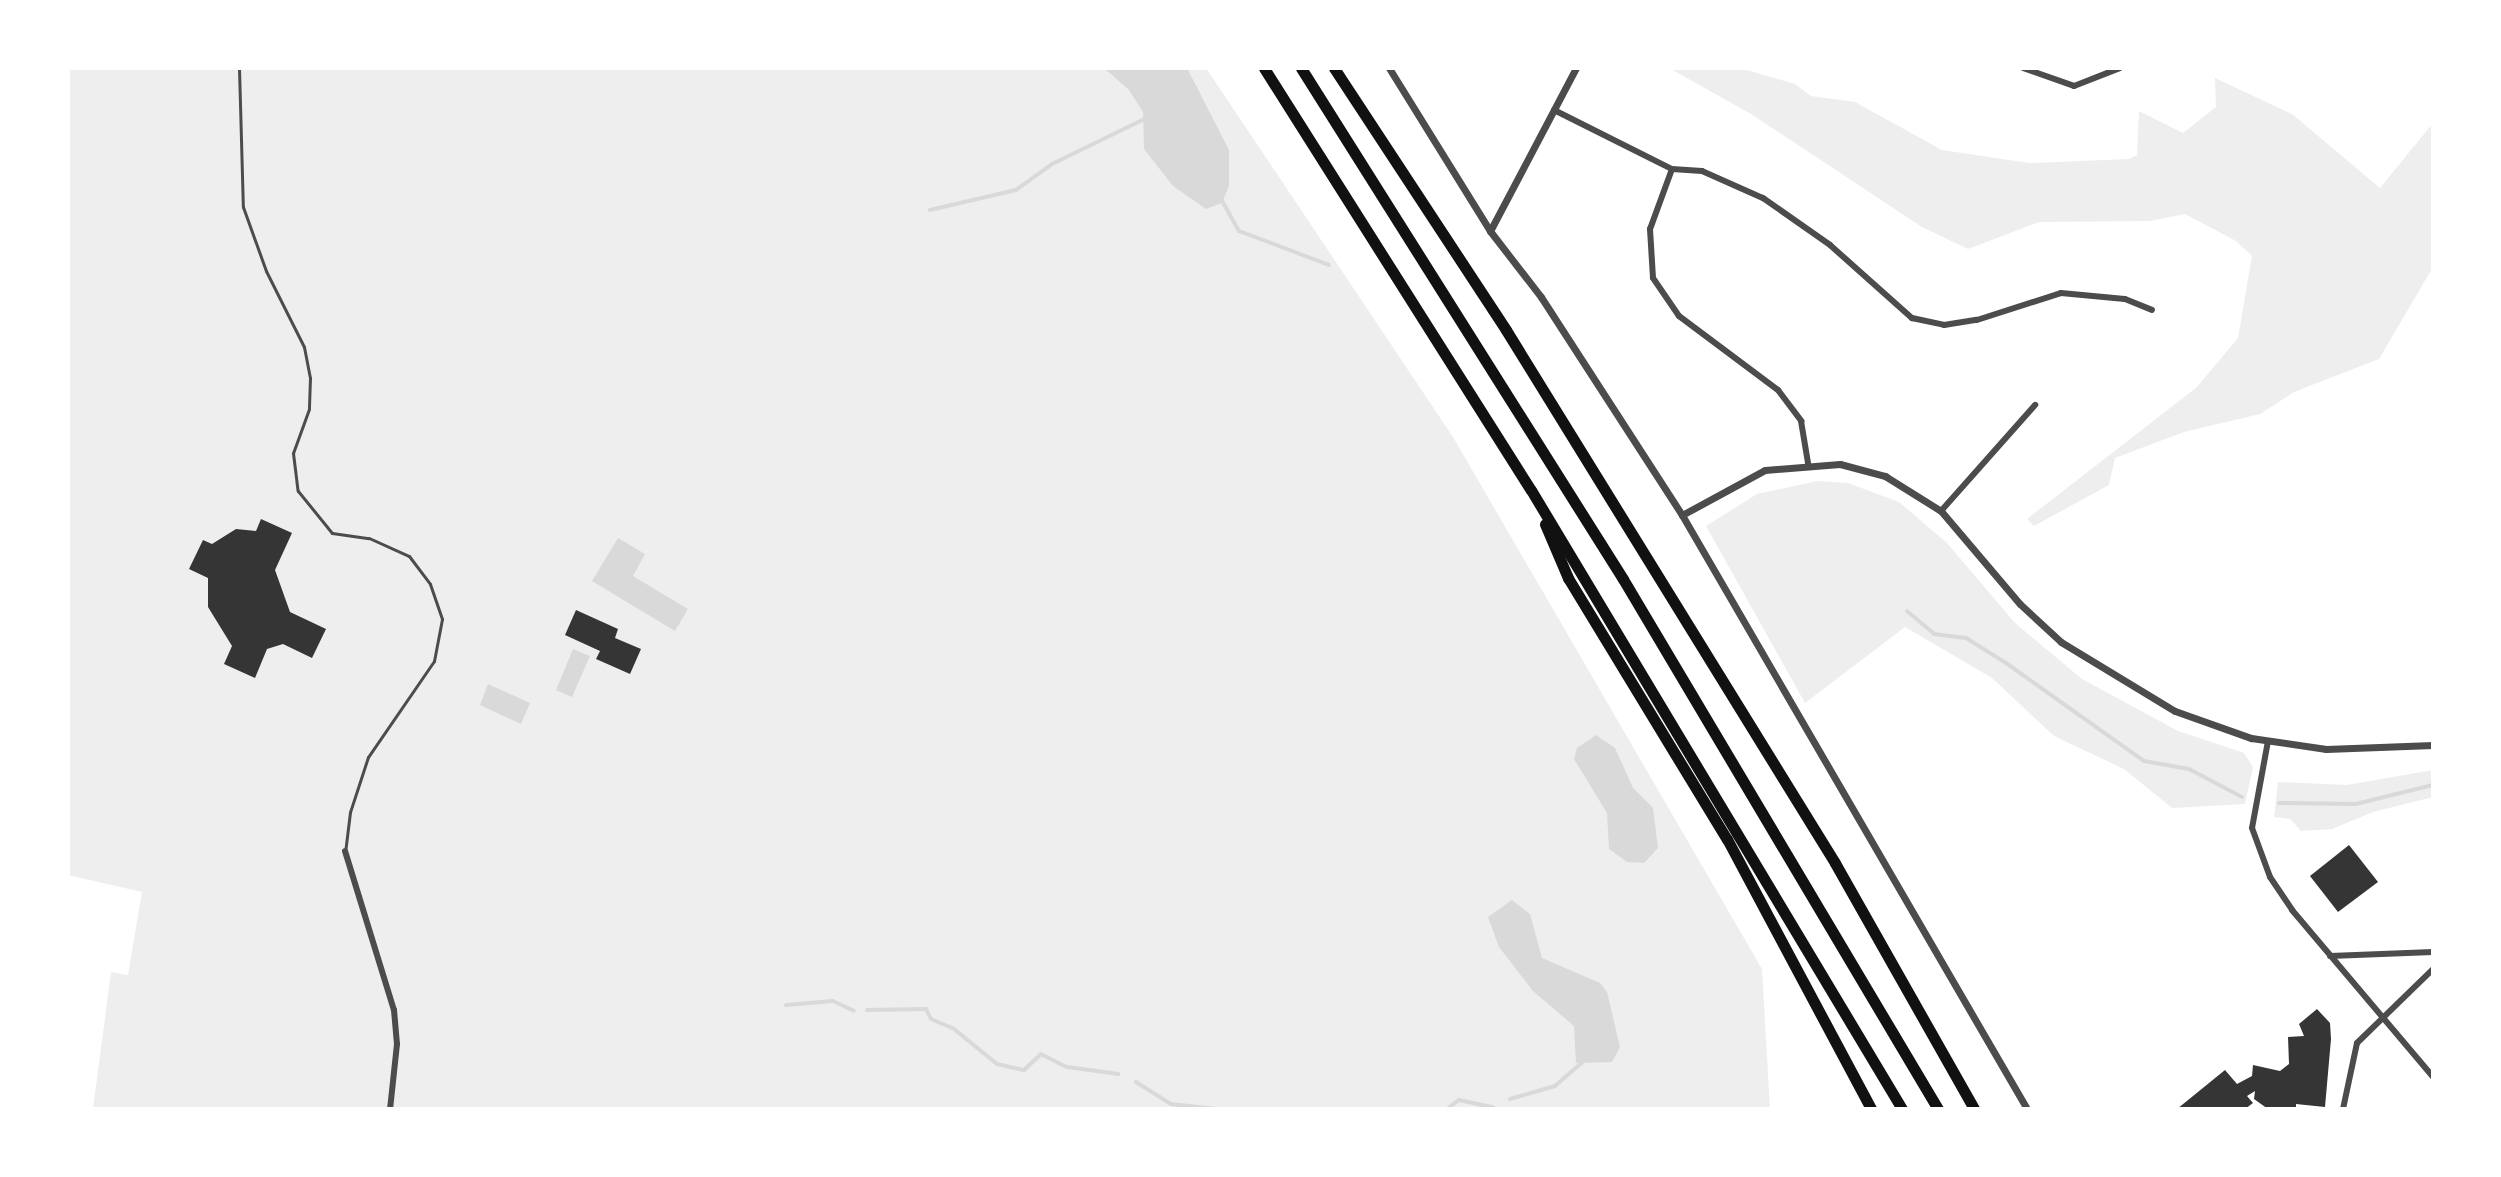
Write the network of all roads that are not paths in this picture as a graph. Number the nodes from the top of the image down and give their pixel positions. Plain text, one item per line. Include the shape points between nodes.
1 (239, 68) edge
2 (1264, 68) edge
3 (1301, 68) edge
4 (1334, 68) edge
5 (1389, 68) edge
6 (1576, 68) edge
7 (2023, 68) edge
8 (2120, 68) edge
9 (1554, 110) junction
10 (1672, 169) junction
11 (1490, 231) junction
12 (2152, 310) dead end
13 (2035, 405) dead end
14 (1808, 463) junction
15 (1531, 490) junction
16 (1941, 511) junction
17 (1682, 515) junction
18 (2268, 741) junction
19 (2433, 745) edge
20 (345, 851) joint
21 (2433, 952) edge
22 (2330, 956) junction
23 (2433, 969) edge
24 (2382, 1016) junction
25 (2433, 1077) edge
26 (390, 1109) edge
27 (1871, 1109) edge
28 (1902, 1109) edge
29 (1938, 1109) edge
30 (1974, 1109) edge
31 (2027, 1109) edge
32 (2343, 1109) edge

1 - 20 lane via 243,207 266,271 304,347 310,378 309,409 293,453 298,491 332,533 369,538 409,556 430,584 442,619 434,661 368,757 350,812
2 - 15 highway
3 - 29 highway via 1623,579
4 - 30 highway via 1506,330 1835,863
5 - 11 street
6 - 9 street
7 - 8 street via 2074,86
9 - 10 street
9 - 11 street
10 - 12 street via 1702,171 1763,198 1830,245 1912,318 1944,325 1977,320 2061,293 2125,299
10 - 14 street via 1650,229 1653,278 1679,316 1778,390 1801,421
11 - 17 street via 1541,297
13 - 16 street
14 - 16 street via 1840,464 1885,476
14 - 17 street via 1765,470
15 - 27 highway via 1568,578 1727,839
15 - 28 highway
16 - 18 street via 2020,604 2099,670 2175,711
17 - 31 street
18 - 19 street via 2326,749
18 - 22 street via 2252,828 2270,877
20 - 26 street via 394,1010 397,1044
21 - 22 street
22 - 24 street
23 - 24 street
24 - 25 street
24 - 32 street via 2357,1043

